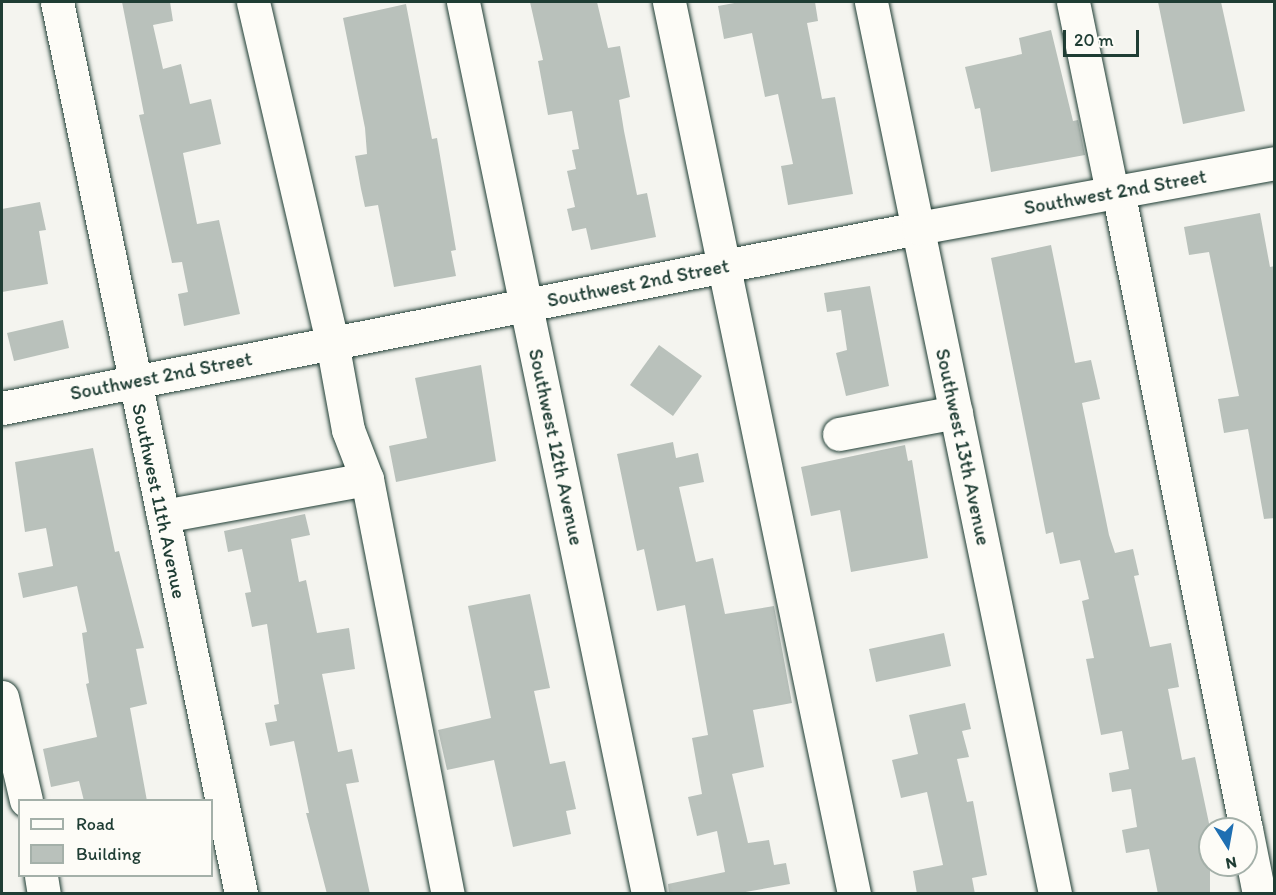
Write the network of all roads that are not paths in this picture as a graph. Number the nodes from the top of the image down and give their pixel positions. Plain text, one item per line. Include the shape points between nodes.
1 (57, 2) edge
2 (254, 2) edge
3 (463, 2) edge
4 (669, 2) edge
5 (871, 2) edge
6 (1073, 2) edge
7 (1275, 163) edge
8 (1115, 192) junction
9 (918, 228) junction
10 (724, 266) junction
11 (526, 305) junction
12 (332, 342) junction
13 (134, 381) junction
14 (2, 408) edge
15 (956, 412) junction
16 (839, 434) dead end
17 (367, 479) junction
18 (162, 516) junction
19 (2, 697) edge
20 (26, 799) edge
21 (1244, 817) edge
22 (41, 877) edge
23 (1256, 877) edge
24 (44, 894) edge
25 (242, 894) edge
26 (448, 894) edge
27 (648, 894) edge
28 (854, 894) edge
29 (1055, 894) edge
30 (1259, 894) edge

1 - 13 street, Southwest 11th Avenue
2 - 12 street
3 - 11 street, Southwest 12th Avenue
4 - 10 street
5 - 9 street, Southwest 13th Avenue
6 - 8 street
7 - 8 street, Southwest 2nd Street
8 - 9 street, Southwest 2nd Street
8 - 21 street
9 - 10 street, Southwest 2nd Street
9 - 15 street, Southwest 13th Avenue
10 - 11 street, Southwest 2nd Street
10 - 28 street
11 - 12 street, Southwest 2nd Street
11 - 27 street, Southwest 12th Avenue
12 - 13 street, Southwest 2nd Street
12 - 17 street via 348,430
13 - 14 street, Southwest 2nd Street
13 - 18 street, Southwest 11th Avenue
15 - 16 street
15 - 29 street, Southwest 13th Avenue
17 - 18 street
17 - 26 street
18 - 25 street, Southwest 11th Avenue
19 - 20 street
22 - 24 street
23 - 30 street

